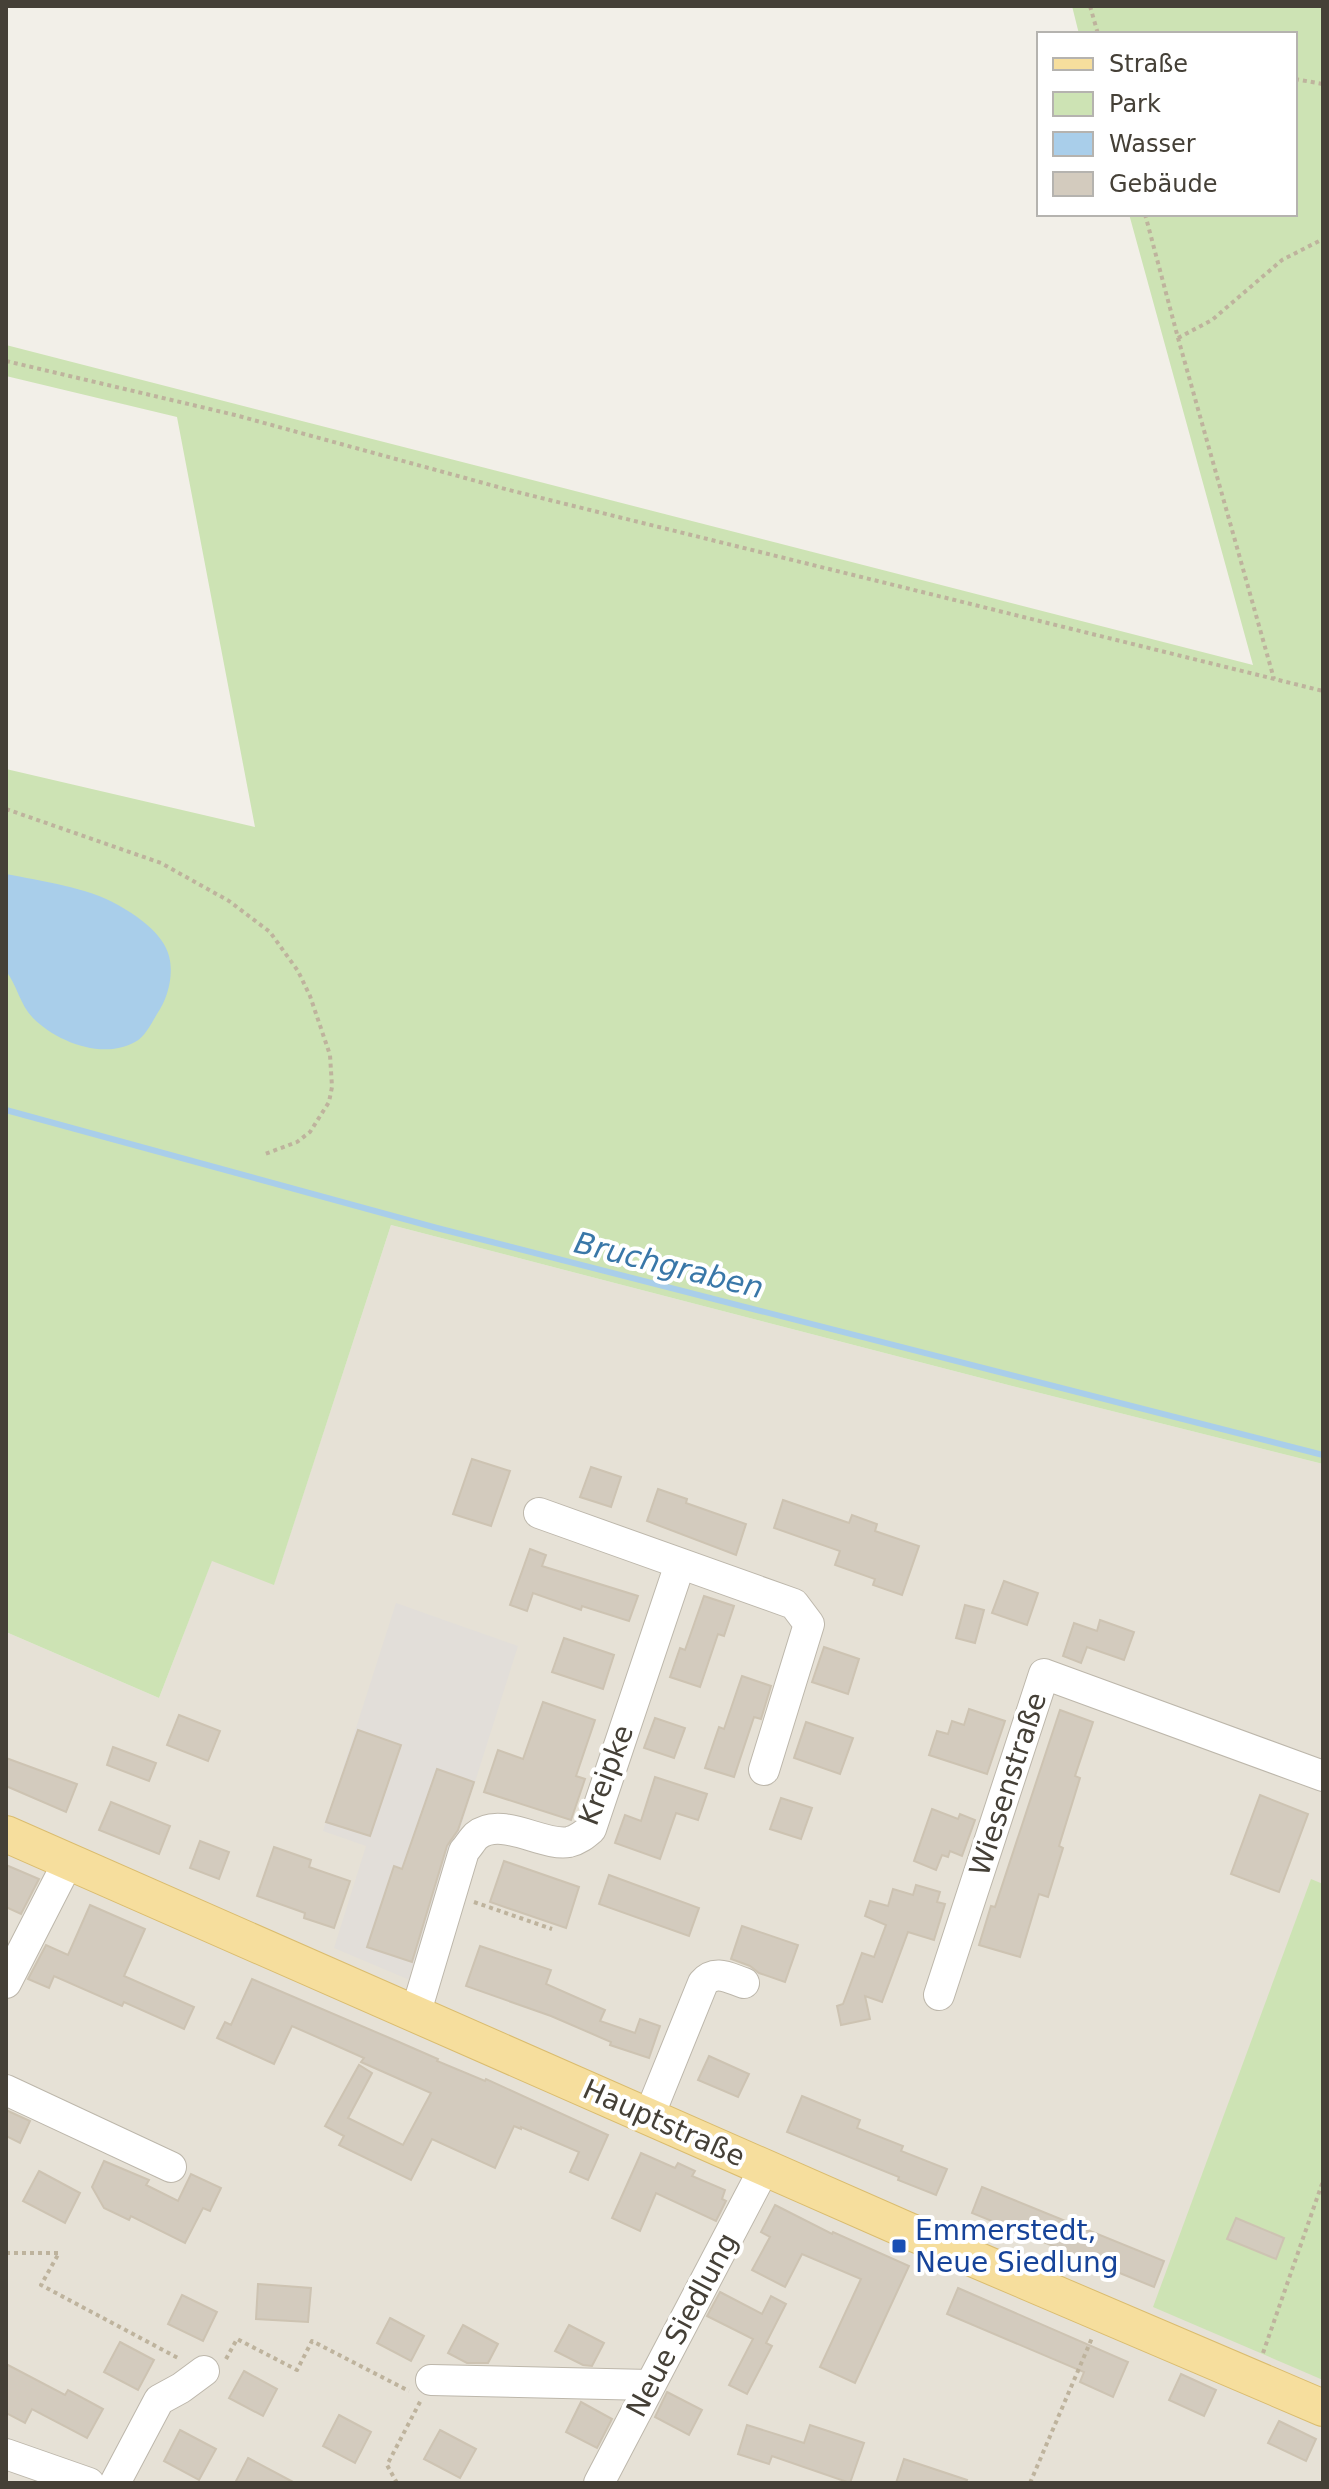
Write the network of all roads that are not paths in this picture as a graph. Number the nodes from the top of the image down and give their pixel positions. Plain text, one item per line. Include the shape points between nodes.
1 (539, 1513) dead end
2 (680, 1564) junction
3 (764, 1770) dead end
4 (1323, 1776) edge
5 (6, 1834) edge
6 (68, 1862) junction
7 (6, 1983) edge
8 (744, 1983) dead end
9 (939, 1995) dead end
10 (415, 2015) junction
11 (6, 2090) edge
12 (649, 2116) junction
13 (171, 2167) dead end
14 (765, 2167) junction
15 (192, 2380) road end
16 (650, 2385) junction
17 (426, 2389) road end
18 (1323, 2408) edge
19 (6, 2454) edge
20 (89, 2483) edge
21 (115, 2483) edge
22 (599, 2483) edge

1 - 2 street
2 - 3 street via 794,1604 809,1624
2 - 10 street, Kreipke via 591,1829 566,1843 510,1830 477,1835 464,1851
4 - 9 street, Wiesenstraße via 1044,1674
5 - 6 main road, Hauptstraße
6 - 7 street
6 - 10 main road, Hauptstraße
8 - 12 street via 718,1974 703,1983
10 - 12 main road, Hauptstraße
11 - 13 street
12 - 14 main road, Hauptstraße
14 - 16 street, Neue Siedlung
14 - 18 main road, Hauptstraße
15 - 21 street via 159,2400
16 - 17 street
16 - 22 street, Neue Siedlung
19 - 20 street

